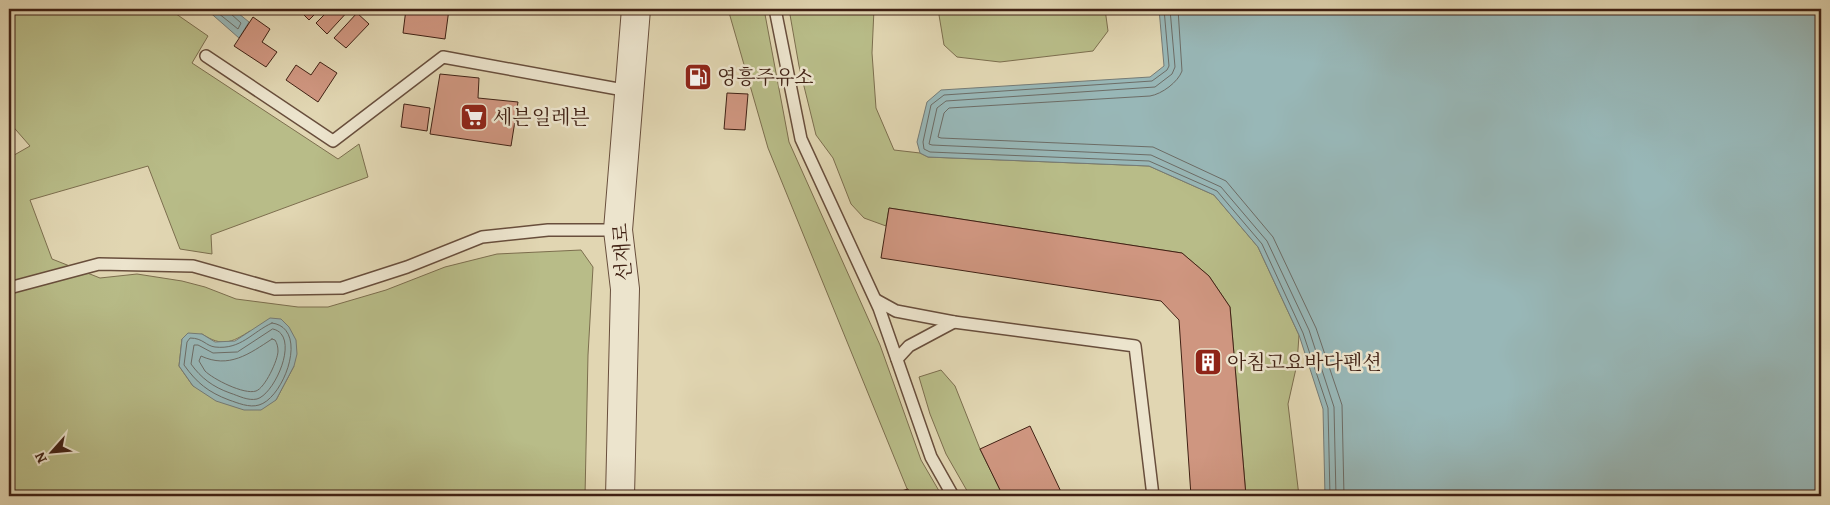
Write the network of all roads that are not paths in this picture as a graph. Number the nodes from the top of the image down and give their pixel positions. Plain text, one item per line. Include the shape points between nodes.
1 (636, 9) edge
2 (775, 9) edge
3 (206, 56) dead end
4 (629, 92) junction
5 (618, 230) junction
6 (9, 288) edge
7 (876, 300) junction
8 (954, 322) junction
9 (897, 359) junction
10 (620, 496) edge
11 (953, 496) edge
12 (1153, 496) edge

1 - 4 street, 선재로
2 - 7 lane via 801,139
3 - 4 lane via 333,141 443,57
4 - 5 street, 선재로
5 - 6 lane via 548,230 482,236 407,267 342,288 275,289 193,266 99,264
5 - 10 street, 선재로 via 625,289
7 - 8 lane via 896,311
7 - 9 lane
8 - 9 lane via 909,346
8 - 12 lane via 1135,346
9 - 11 lane via 931,457

